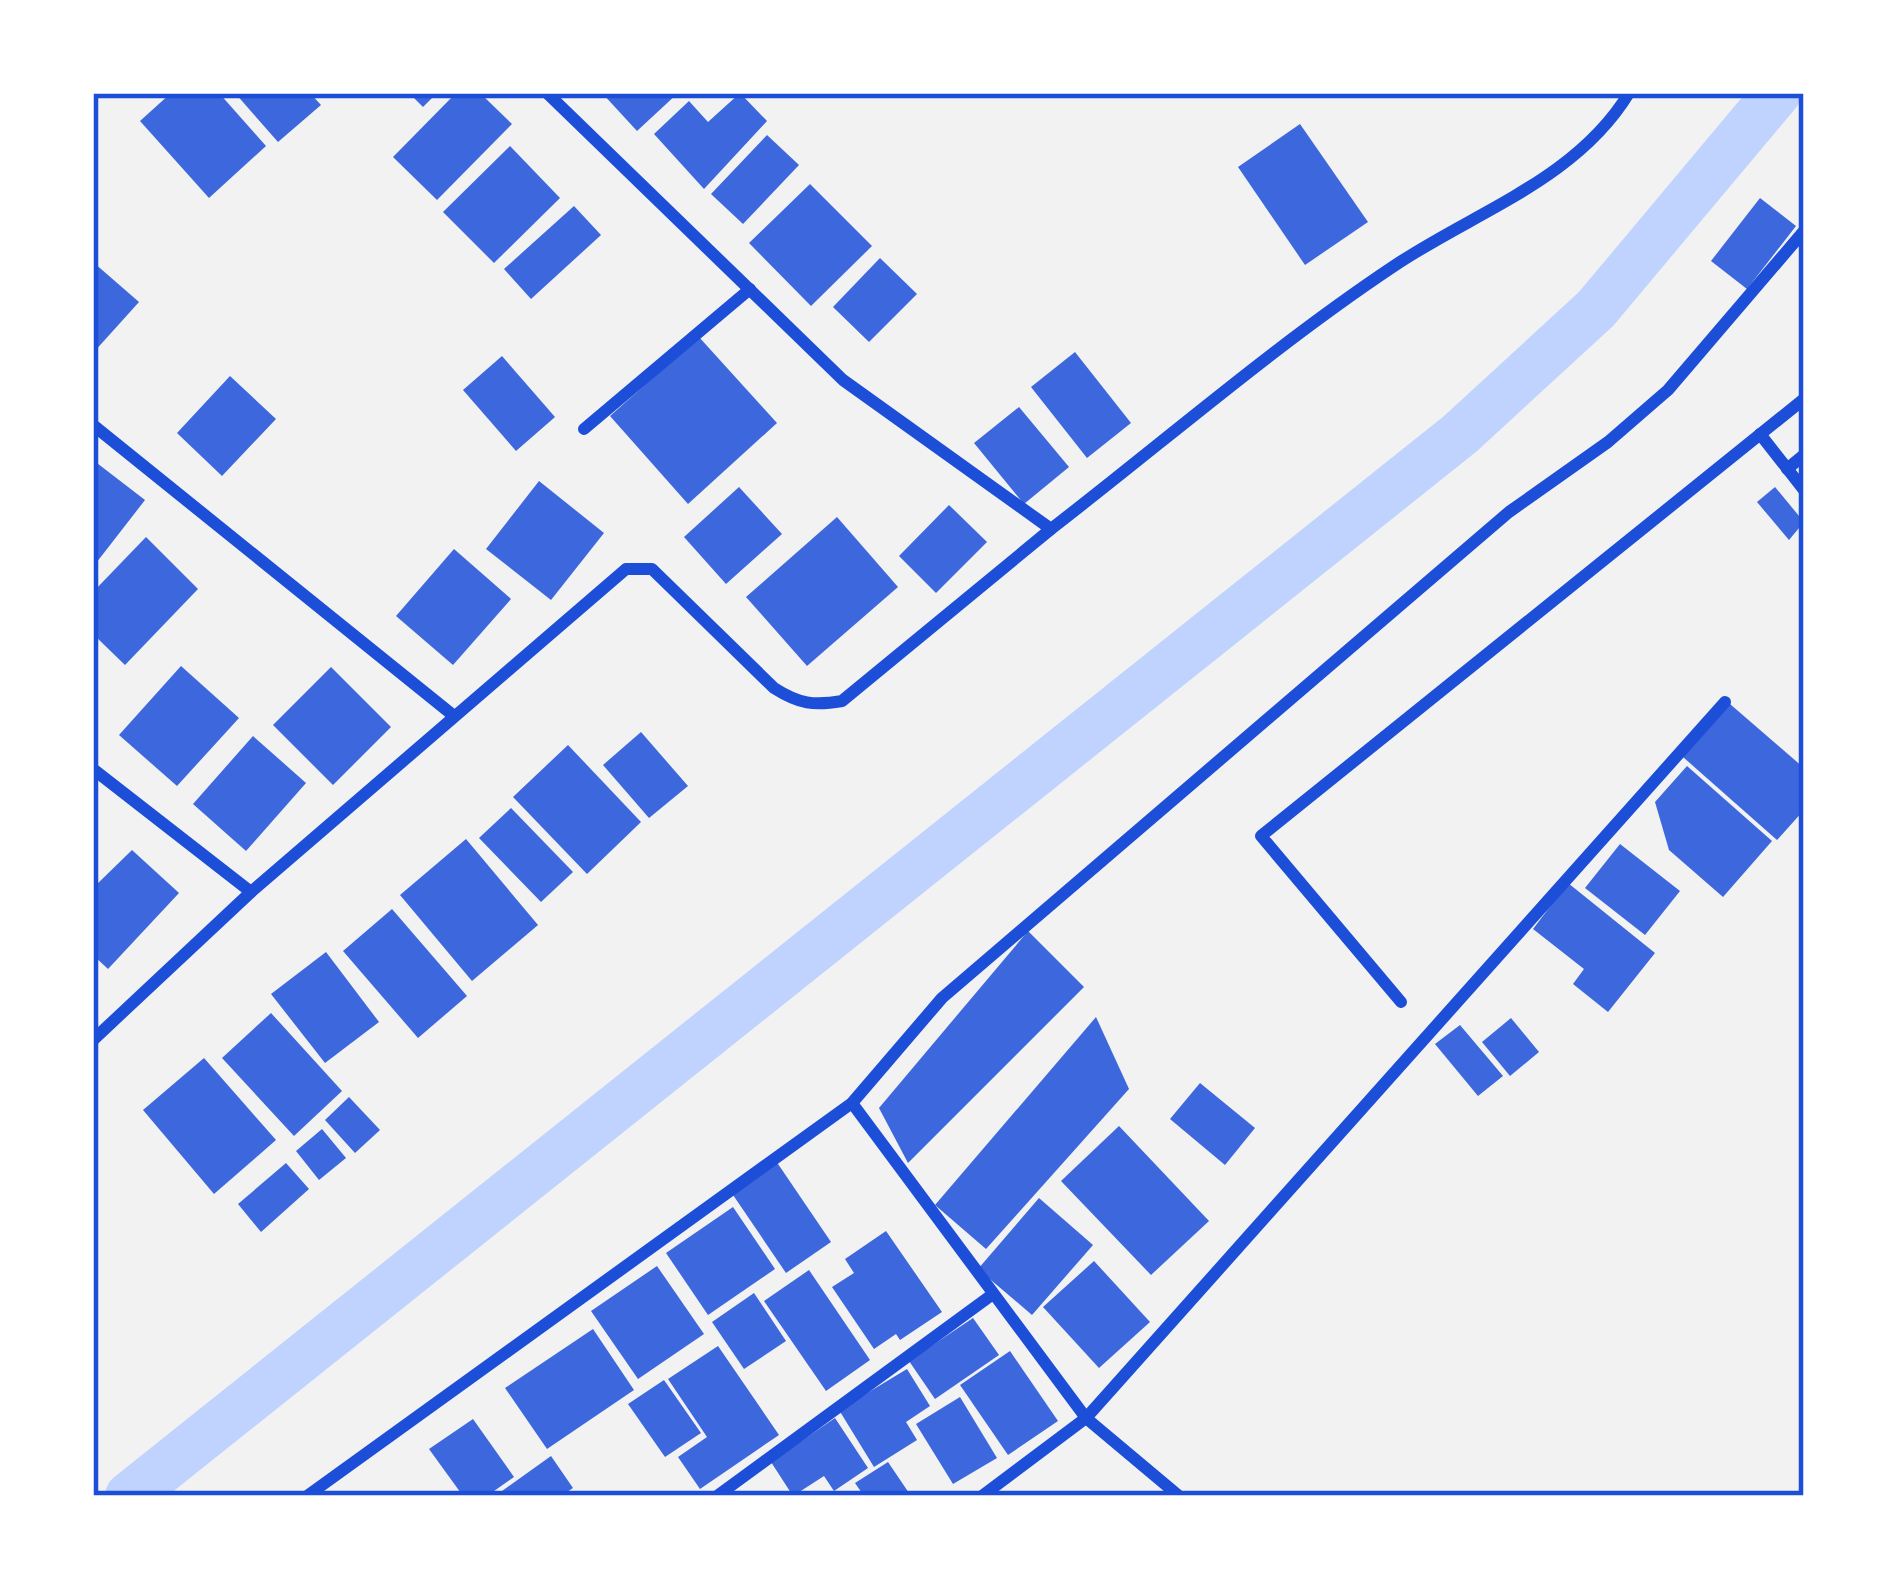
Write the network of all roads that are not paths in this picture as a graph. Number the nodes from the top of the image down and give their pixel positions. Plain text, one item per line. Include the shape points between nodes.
1 (547, 93) edge
2 (1629, 93) edge
3 (1804, 232) edge
4 (750, 290) junction
5 (1804, 399) edge
6 (93, 424) edge
7 (584, 429) dead end
8 (1760, 434) junction
9 (1804, 455) edge
10 (1787, 469) junction
11 (1804, 490) edge
12 (1051, 529) junction
13 (1725, 701) dead end
14 (454, 716) junction
15 (93, 769) edge
16 (251, 892) junction
17 (1401, 1002) dead end
18 (93, 1040) edge
19 (852, 1103) junction
20 (994, 1294) junction
21 (1086, 1418) junction
22 (307, 1496) edge
23 (716, 1496) edge
24 (982, 1496) edge
25 (1179, 1496) edge

1 - 4 street
2 - 12 street via 1585,144 1512,201 1397,263
3 - 19 street via 1668,390 1509,512 942,998
4 - 7 street
4 - 12 street via 843,380
5 - 8 street
6 - 14 street
8 - 10 street
8 - 17 street via 1261,836
9 - 10 street
10 - 11 street
12 - 14 street via 842,700 795,702 652,569 626,569
13 - 21 street
14 - 16 street
15 - 16 street
16 - 18 street
19 - 20 street
19 - 22 street
20 - 21 street
20 - 23 street
21 - 24 street
21 - 25 street

